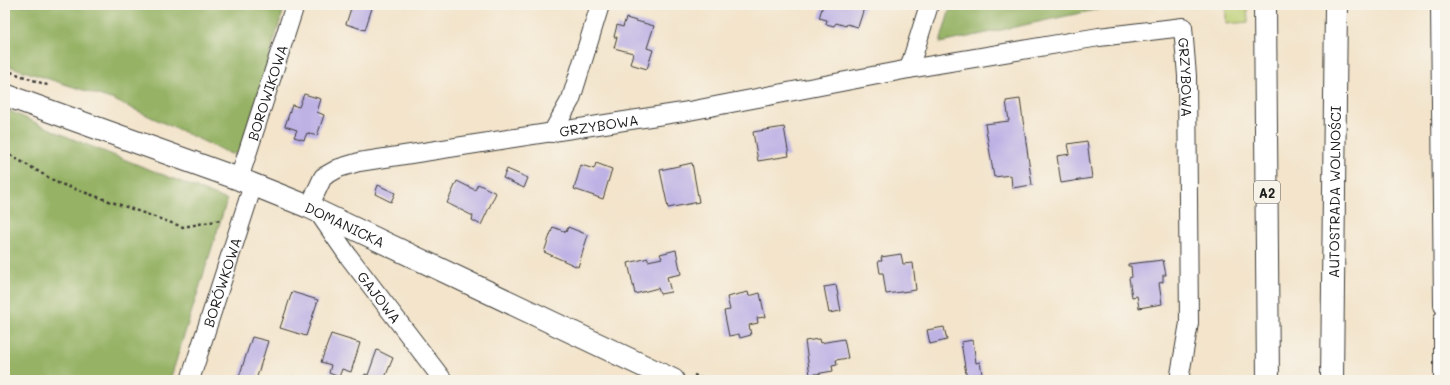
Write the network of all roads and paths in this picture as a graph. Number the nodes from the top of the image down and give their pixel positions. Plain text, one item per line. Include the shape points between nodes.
1 (295, 5) edge
2 (600, 5) edge
3 (928, 5) edge
4 (1265, 5) edge
5 (1336, 5) edge
6 (1442, 5) edge
7 (909, 69) junction
8 (5, 94) edge
9 (552, 132) junction
10 (5, 152) edge
11 (246, 182) junction
12 (313, 210) junction
13 (242, 216) junction
14 (1445, 305) edge
15 (1445, 320) edge
16 (190, 380) edge
17 (443, 380) edge
18 (673, 380) edge
19 (1179, 380) edge
20 (1268, 380) edge
21 (1332, 380) edge
22 (1445, 380) edge

1 - 11 street, BOROWIKOWA
2 - 9 street via 571,99
3 - 7 street
4 - 20 main road, A2
5 - 21 main road, AUTOSTRADA WOLNOŚCI
6 - 14 main road
7 - 9 street, GRZYBOWA via 689,111
7 - 19 street, GRZYBOWA via 1098,37 1183,26 1187,76 1189,323
8 - 11 main road, DOMANICKA
9 - 12 street, GRZYBOWA via 359,162 339,168 324,177
10 - 13 path via 58,183 182,227
11 - 12 main road, DOMANICKA
11 - 13 street, BORÓWKOWA
12 - 17 street, GAJOWA
12 - 18 main road, DOMANICKA
13 - 16 street, BORÓWKOWA
15 - 22 main road

